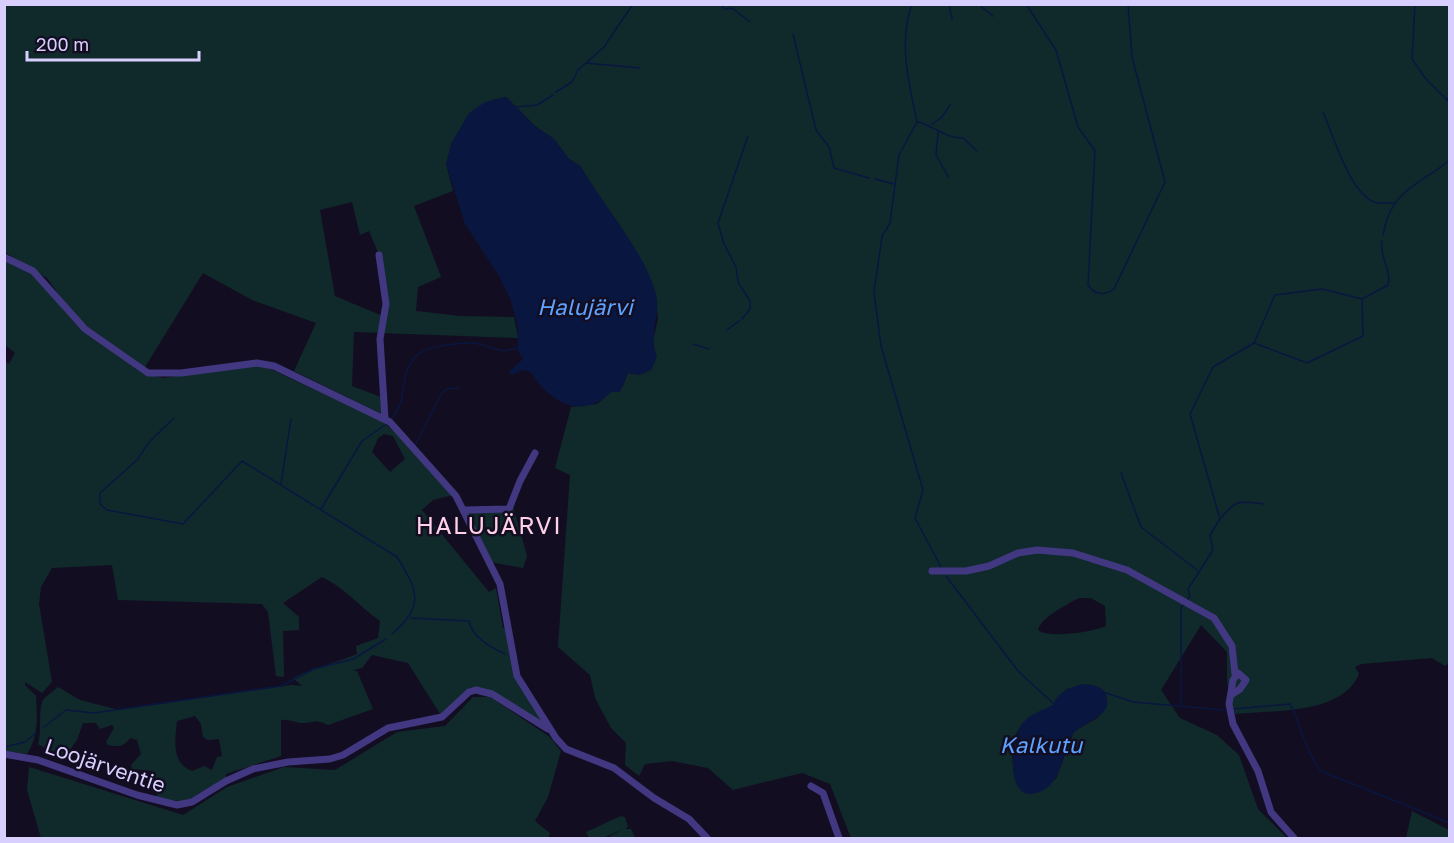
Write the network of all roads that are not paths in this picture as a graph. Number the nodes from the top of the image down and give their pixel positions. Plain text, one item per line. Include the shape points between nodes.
1 (379, 255) dead end
2 (4, 257) edge
3 (385, 419) junction
4 (535, 453) dead end
5 (464, 510) junction
6 (932, 571) dead end
7 (1235, 675) junction
8 (1231, 695) junction
9 (550, 730) junction
10 (4, 754) edge
11 (811, 786) dead end
12 (707, 838) edge
13 (839, 838) edge
14 (1294, 838) edge

1 - 3 street via 387,304 380,339
2 - 3 street via 33,271 80,325 148,373 181,373 248,363 273,366
3 - 5 street via 414,447
4 - 5 street via 509,509
5 - 9 street via 500,584 517,676
6 - 7 street via 966,571 1037,550 1073,554 1127,570 1214,618 1232,646
7 - 8 street
7 - 8 street via 1238,673 1246,680
8 - 14 street via 1233,724 1258,771 1267,806
9 - 10 street, Loojärventie via 492,694 476,690 442,717 388,728 330,759 253,769 192,802 177,805 38,760
9 - 12 street via 566,749 614,768 689,819
11 - 13 street via 823,793

